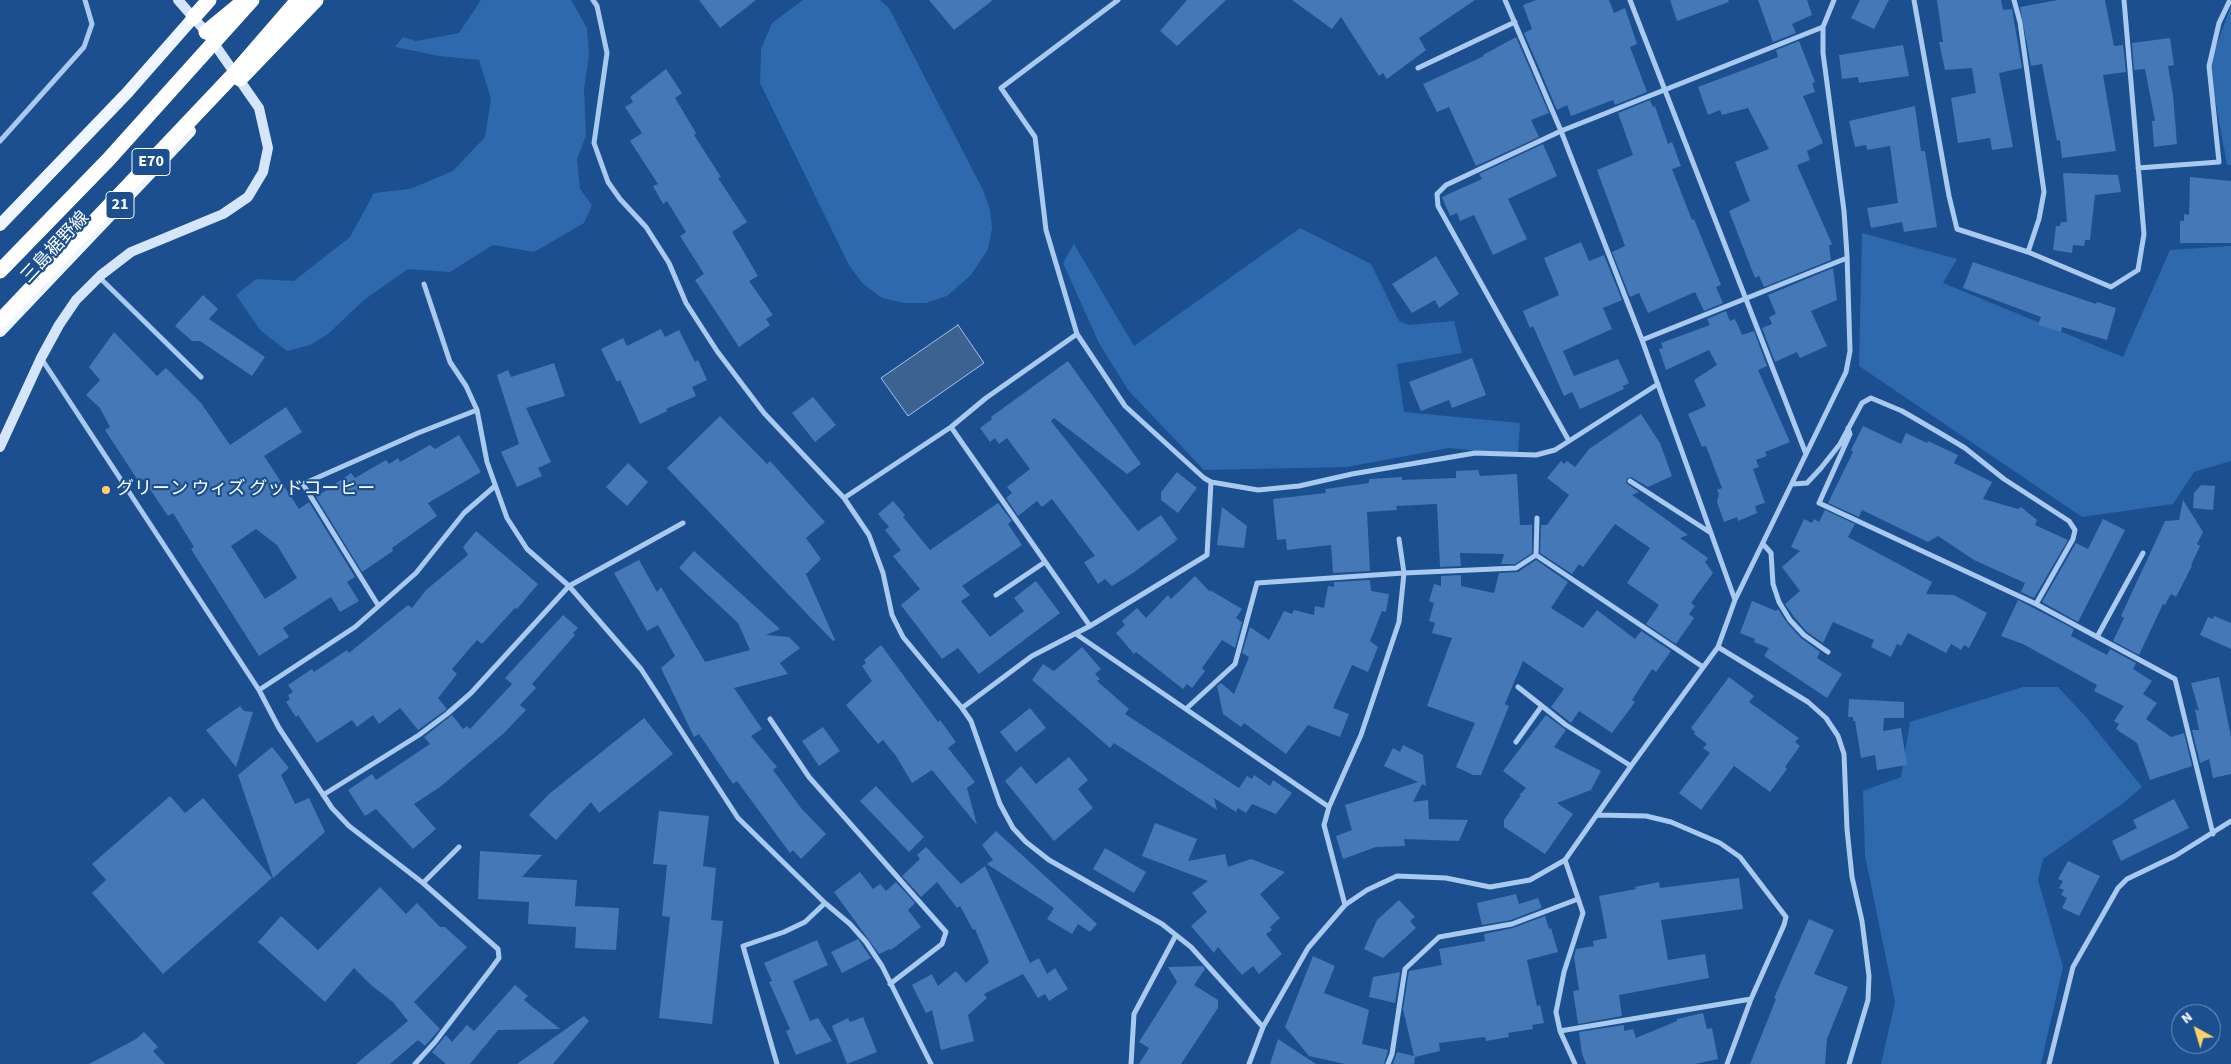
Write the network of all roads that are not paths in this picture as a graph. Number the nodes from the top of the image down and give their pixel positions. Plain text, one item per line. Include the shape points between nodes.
1 (85, 0) edge
2 (178, 0) edge
3 (208, 0) edge
4 (245, 0) edge
5 (252, 0) edge
6 (298, 0) edge
7 (316, 0) edge
8 (593, 0) edge
9 (1118, 0) edge
10 (1505, 0) edge
11 (1630, 0) edge
12 (1914, 0) edge
13 (2014, 0) edge
14 (2124, 0) edge
15 (2230, 0) edge
16 (1831, 1) edge
17 (194, 18) junction
18 (1515, 22) junction
19 (1823, 27) junction
20 (206, 32) junction
21 (1418, 68) dead end
22 (240, 79) junction
23 (1665, 89) junction
24 (1562, 131) junction
25 (0, 141) edge
26 (2138, 168) junction
27 (0, 225) edge
28 (2028, 252) junction
29 (1847, 258) junction
30 (0, 271) edge
31 (98, 277) junction
32 (424, 284) dead end
33 (1745, 299) junction
34 (0, 321) edge
35 (0, 331) edge
36 (1077, 334) junction
37 (1642, 340) junction
38 (41, 358) junction
39 (201, 377) dead end
40 (1658, 384) junction
41 (477, 410) junction
42 (951, 427) junction
43 (1848, 428) junction
44 (1569, 441) junction
45 (0, 447) edge
46 (1806, 454) junction
47 (1630, 481) dead end
48 (1211, 482) junction
49 (1793, 484) junction
50 (495, 486) junction
51 (844, 498) junction
52 (1537, 518) dead end
53 (683, 523) dead end
54 (1712, 534) junction
55 (1399, 539) dead end
56 (1763, 544) junction
57 (1536, 554) junction
58 (2143, 554) dead end
59 (1045, 562) junction
60 (1404, 573) junction
61 (569, 586) junction
62 (996, 595) dead end
63 (1736, 600) junction
64 (2036, 604) junction
65 (378, 605) junction
66 (1090, 626) junction
67 (1076, 634) junction
68 (2097, 637) junction
69 (1718, 647) junction
70 (1828, 652) dead end
71 (1703, 667) junction
72 (1518, 688) dead end
73 (260, 690) junction
74 (1542, 707) junction
75 (962, 708) junction
76 (1187, 708) junction
77 (770, 719) dead end
78 (1516, 742) dead end
79 (1631, 766) junction
80 (323, 795) junction
81 (1329, 807) junction
82 (1597, 815) junction
83 (2231, 821) edge
84 (2213, 834) junction
85 (459, 847) dead end
86 (1565, 860) junction
87 (423, 883) junction
88 (1578, 899) junction
89 (825, 903) junction
90 (1345, 904) junction
91 (1176, 935) junction
92 (890, 984) junction
93 (1751, 999) junction
94 (1263, 1027) junction
95 (1560, 1031) junction
96 (1250, 1063) edge
97 (415, 1064) edge
98 (777, 1064) edge
99 (931, 1064) edge
100 (1131, 1064) edge
101 (1388, 1064) edge
102 (1575, 1064) edge
103 (1727, 1064) edge
104 (1849, 1064) edge
105 (2049, 1064) edge

1 - 25 street via 92,24 84,47
2 - 17 street
3 - 17 highway
4 - 20 highway
5 - 30 highway, E70, bridge via 108,160
6 - 34 highway, E70, bridge via 234,74
7 - 22 highway
8 - 51 street via 608,53 594,143 608,182 646,227 669,262 686,303 716,351 764,413
9 - 36 street via 1001,88 1035,137 1046,230
10 - 18 street
11 - 23 street
12 - 28 street via 1957,229
13 - 28 street via 2044,192
14 - 26 street
15 - 26 street via 2219,23 2209,66 2219,162
16 - 19 street
17 - 20 street
17 - 27 main road
18 - 21 street
18 - 24 street
19 - 23 street
19 - 29 street
20 - 22 street
22 - 31 street via 259,108 268,148 263,172 248,197 223,214 131,252
22 - 35 main road, 三島裾野線 / 21
23 - 24 street
23 - 33 street
24 - 37 street
24 - 44 street via 1446,185 1437,194 1438,206
26 - 28 street via 2144,234 2138,270 2111,287
29 - 33 street
29 - 46 street via 1850,351 1846,372
31 - 38 street via 76,300
31 - 39 street
32 - 41 street via 450,362
33 - 37 street
33 - 46 street
36 - 42 street via 986,398
36 - 48 street via 1125,406
37 - 40 street
38 - 45 street
38 - 73 street
40 - 44 street
40 - 54 street
41 - 50 street via 486,462
41 - 65 street via 303,484
42 - 51 street
42 - 59 street
43 - 49 street via 1840,444 1807,483
43 - 64 street via 1850,434 1819,503
43 - 64 street via 1862,403 1871,398 1878,399 1965,448 2004,479 2069,521 2075,530 2073,539
44 - 48 street via 1536,456 1466,454 1299,486 1258,490
46 - 49 street
47 - 54 street
48 - 66 street via 1207,555
49 - 56 street
50 - 61 street via 507,518 527,549
50 - 65 street via 464,512 416,573
51 - 75 street via 868,534 883,573 892,615 903,637
52 - 57 street
53 - 61 street
54 - 63 street
55 - 60 street
56 - 63 street
56 - 70 street via 1770,553 1773,584 1779,602 1804,635
57 - 60 street via 1516,568
57 - 71 street
58 - 68 street
59 - 62 street
59 - 66 street
60 - 76 street via 1257,583 1235,664
60 - 81 street via 1399,622 1360,735
61 - 80 street via 471,693 447,714
61 - 89 street via 641,669 738,818
63 - 69 street
64 - 68 street
65 - 73 street via 355,627
66 - 67 street
67 - 75 street via 1032,656
67 - 76 street
68 - 84 street via 2175,679
69 - 71 street
69 - 104 street via 1808,702 1826,718 1838,736 1844,754 1846,829 1870,976 1868,1000
71 - 79 street
72 - 74 street
73 - 80 street via 279,728
74 - 78 street
74 - 79 street
75 - 91 street via 971,722 1000,804 1013,828 1026,842 1049,860
76 - 81 street
77 - 92 street via 810,777 946,932 942,944
79 - 82 street
80 - 87 street via 349,826
81 - 90 street via 1324,825
82 - 86 street
82 - 93 street via 1646,816 1670,822 1720,843 1740,857 1786,917
83 - 84 street
84 - 105 street via 2127,878 2118,888 2073,967
85 - 87 street
86 - 88 street
86 - 90 street via 1530,880 1490,888 1446,878 1396,876
87 - 97 street via 486,937 498,949 499,958
88 - 95 street via 1583,913 1564,972 1556,1012
88 - 101 street via 1512,924 1439,937 1405,969
89 - 92 street via 866,942
89 - 98 street via 805,922 743,946
90 - 94 street via 1308,948
91 - 94 street via 1191,947
91 - 100 street via 1134,1014
92 - 99 street
93 - 95 street
93 - 103 street
94 - 96 street
95 - 102 street

